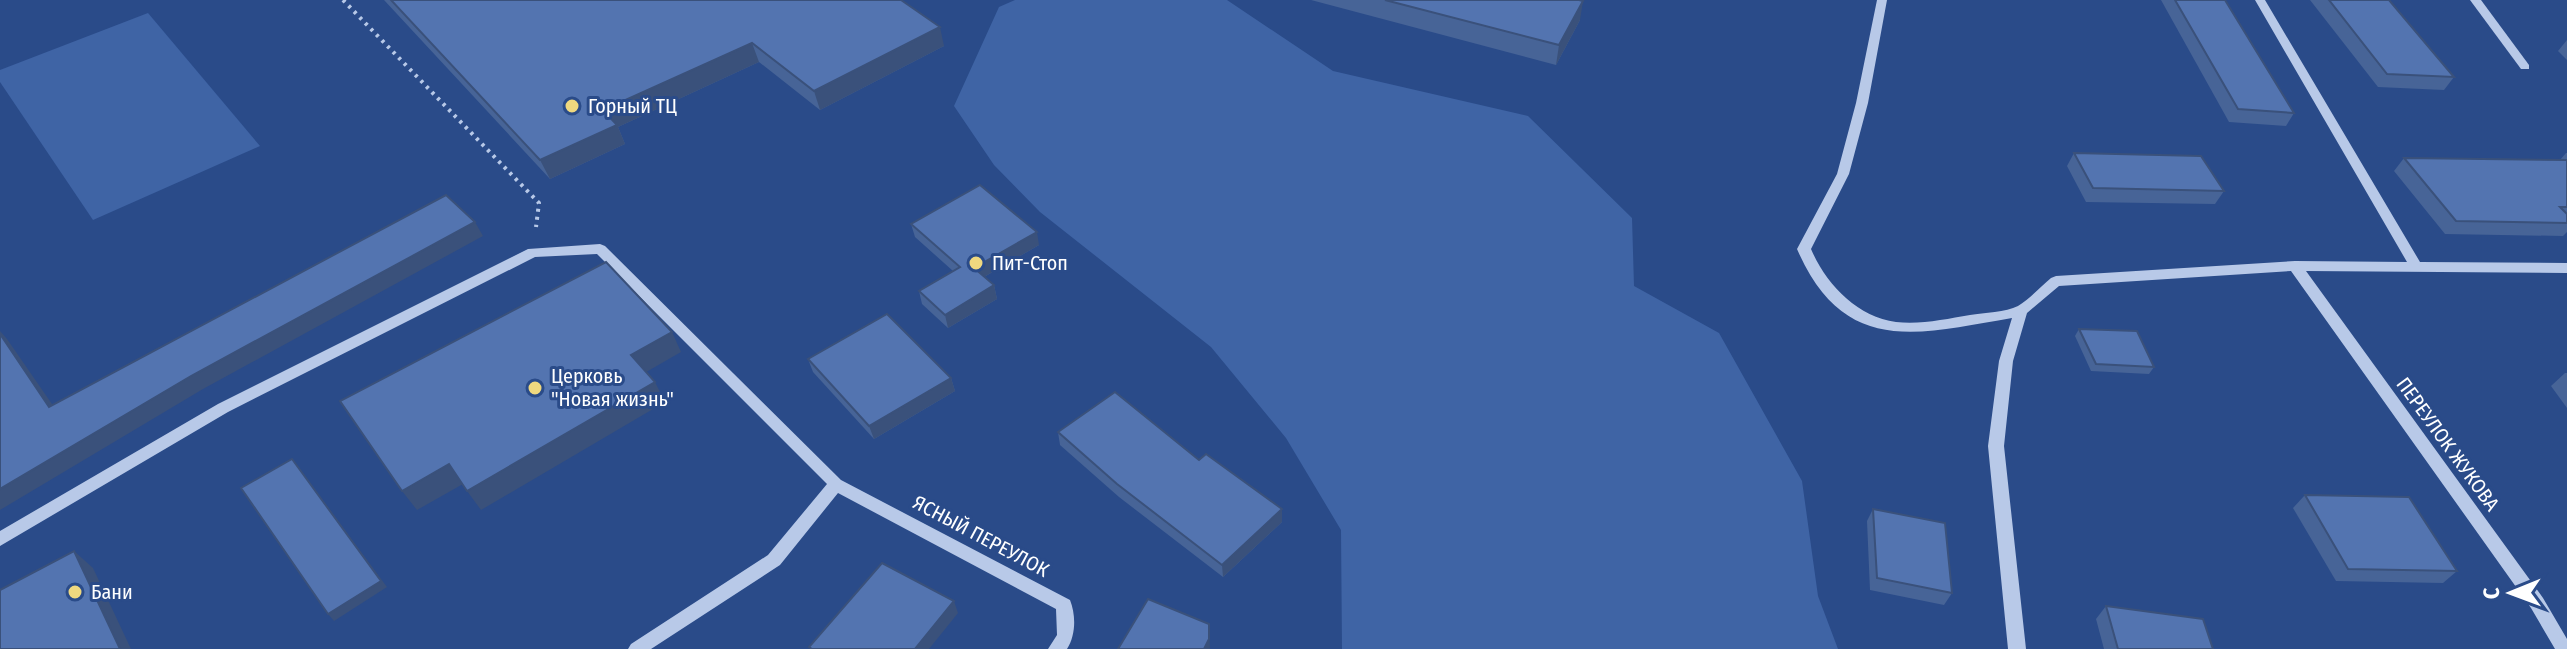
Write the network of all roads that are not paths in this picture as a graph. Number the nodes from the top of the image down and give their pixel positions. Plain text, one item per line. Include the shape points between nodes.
1 (1882, 0) edge
2 (2260, 0) edge
3 (2475, 0) edge
4 (2525, 67) dead end
5 (2295, 266) junction
6 (2416, 266) junction
7 (2567, 268) edge
8 (2021, 311) junction
9 (836, 484) junction
10 (0, 539) edge
11 (637, 649) edge
12 (1057, 649) edge
13 (2017, 649) edge
14 (2564, 649) edge

1 - 8 street via 1843,174 1804,249 1812,271 1848,310 1897,328
2 - 6 street
3 - 4 street
5 - 6 street
5 - 8 street via 2056,281
5 - 14 street, ПЕРЕУЛОК ЖУКОВА via 2537,603
6 - 7 street
8 - 13 street via 2006,361 1996,446
9 - 10 street via 600,249 533,252 223,408
9 - 11 street via 774,560
9 - 12 street, ЯСНЫЙ ПЕРЕУЛОК via 1064,605 1065,637

